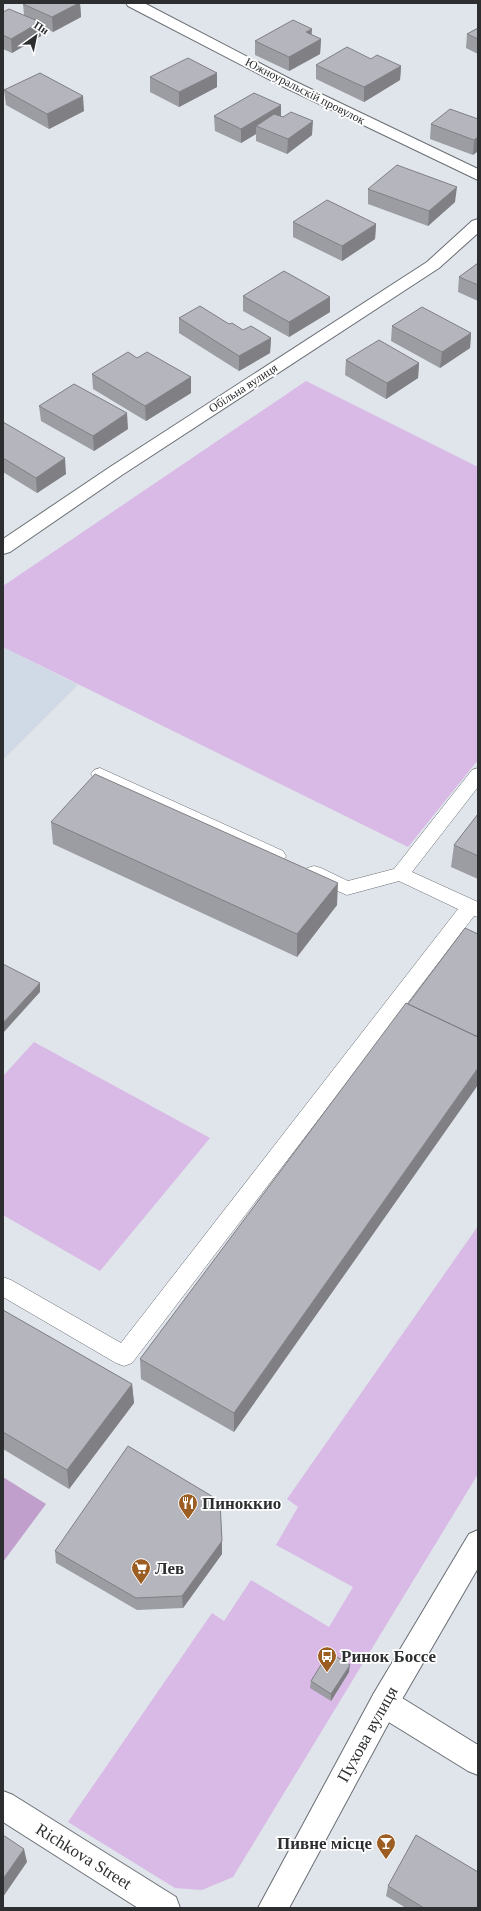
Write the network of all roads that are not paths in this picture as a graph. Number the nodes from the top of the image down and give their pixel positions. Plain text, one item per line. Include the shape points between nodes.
1 (133, 3) edge
2 (478, 175) edge
3 (478, 224) edge
4 (3, 548) edge
5 (100, 774) dead end
6 (478, 774) edge
7 (400, 874) junction
8 (474, 909) edge
9 (3, 1286) edge
10 (478, 1543) edge
11 (384, 1703) junction
12 (478, 1761) edge
13 (3, 1805) edge
14 (165, 1908) edge
15 (273, 1908) edge

1 - 2 street, Южноуральскій провулок via 287,83
3 - 4 street, Обільна вулиця via 433,265 116,471
5 - 7 lane via 347,888
6 - 7 lane
7 - 8 lane
8 - 9 lane via 124,1356
10 - 11 street, Пухова вулиця
11 - 12 street
11 - 15 street, Пухова вулиця
13 - 14 street, Richkova Street

